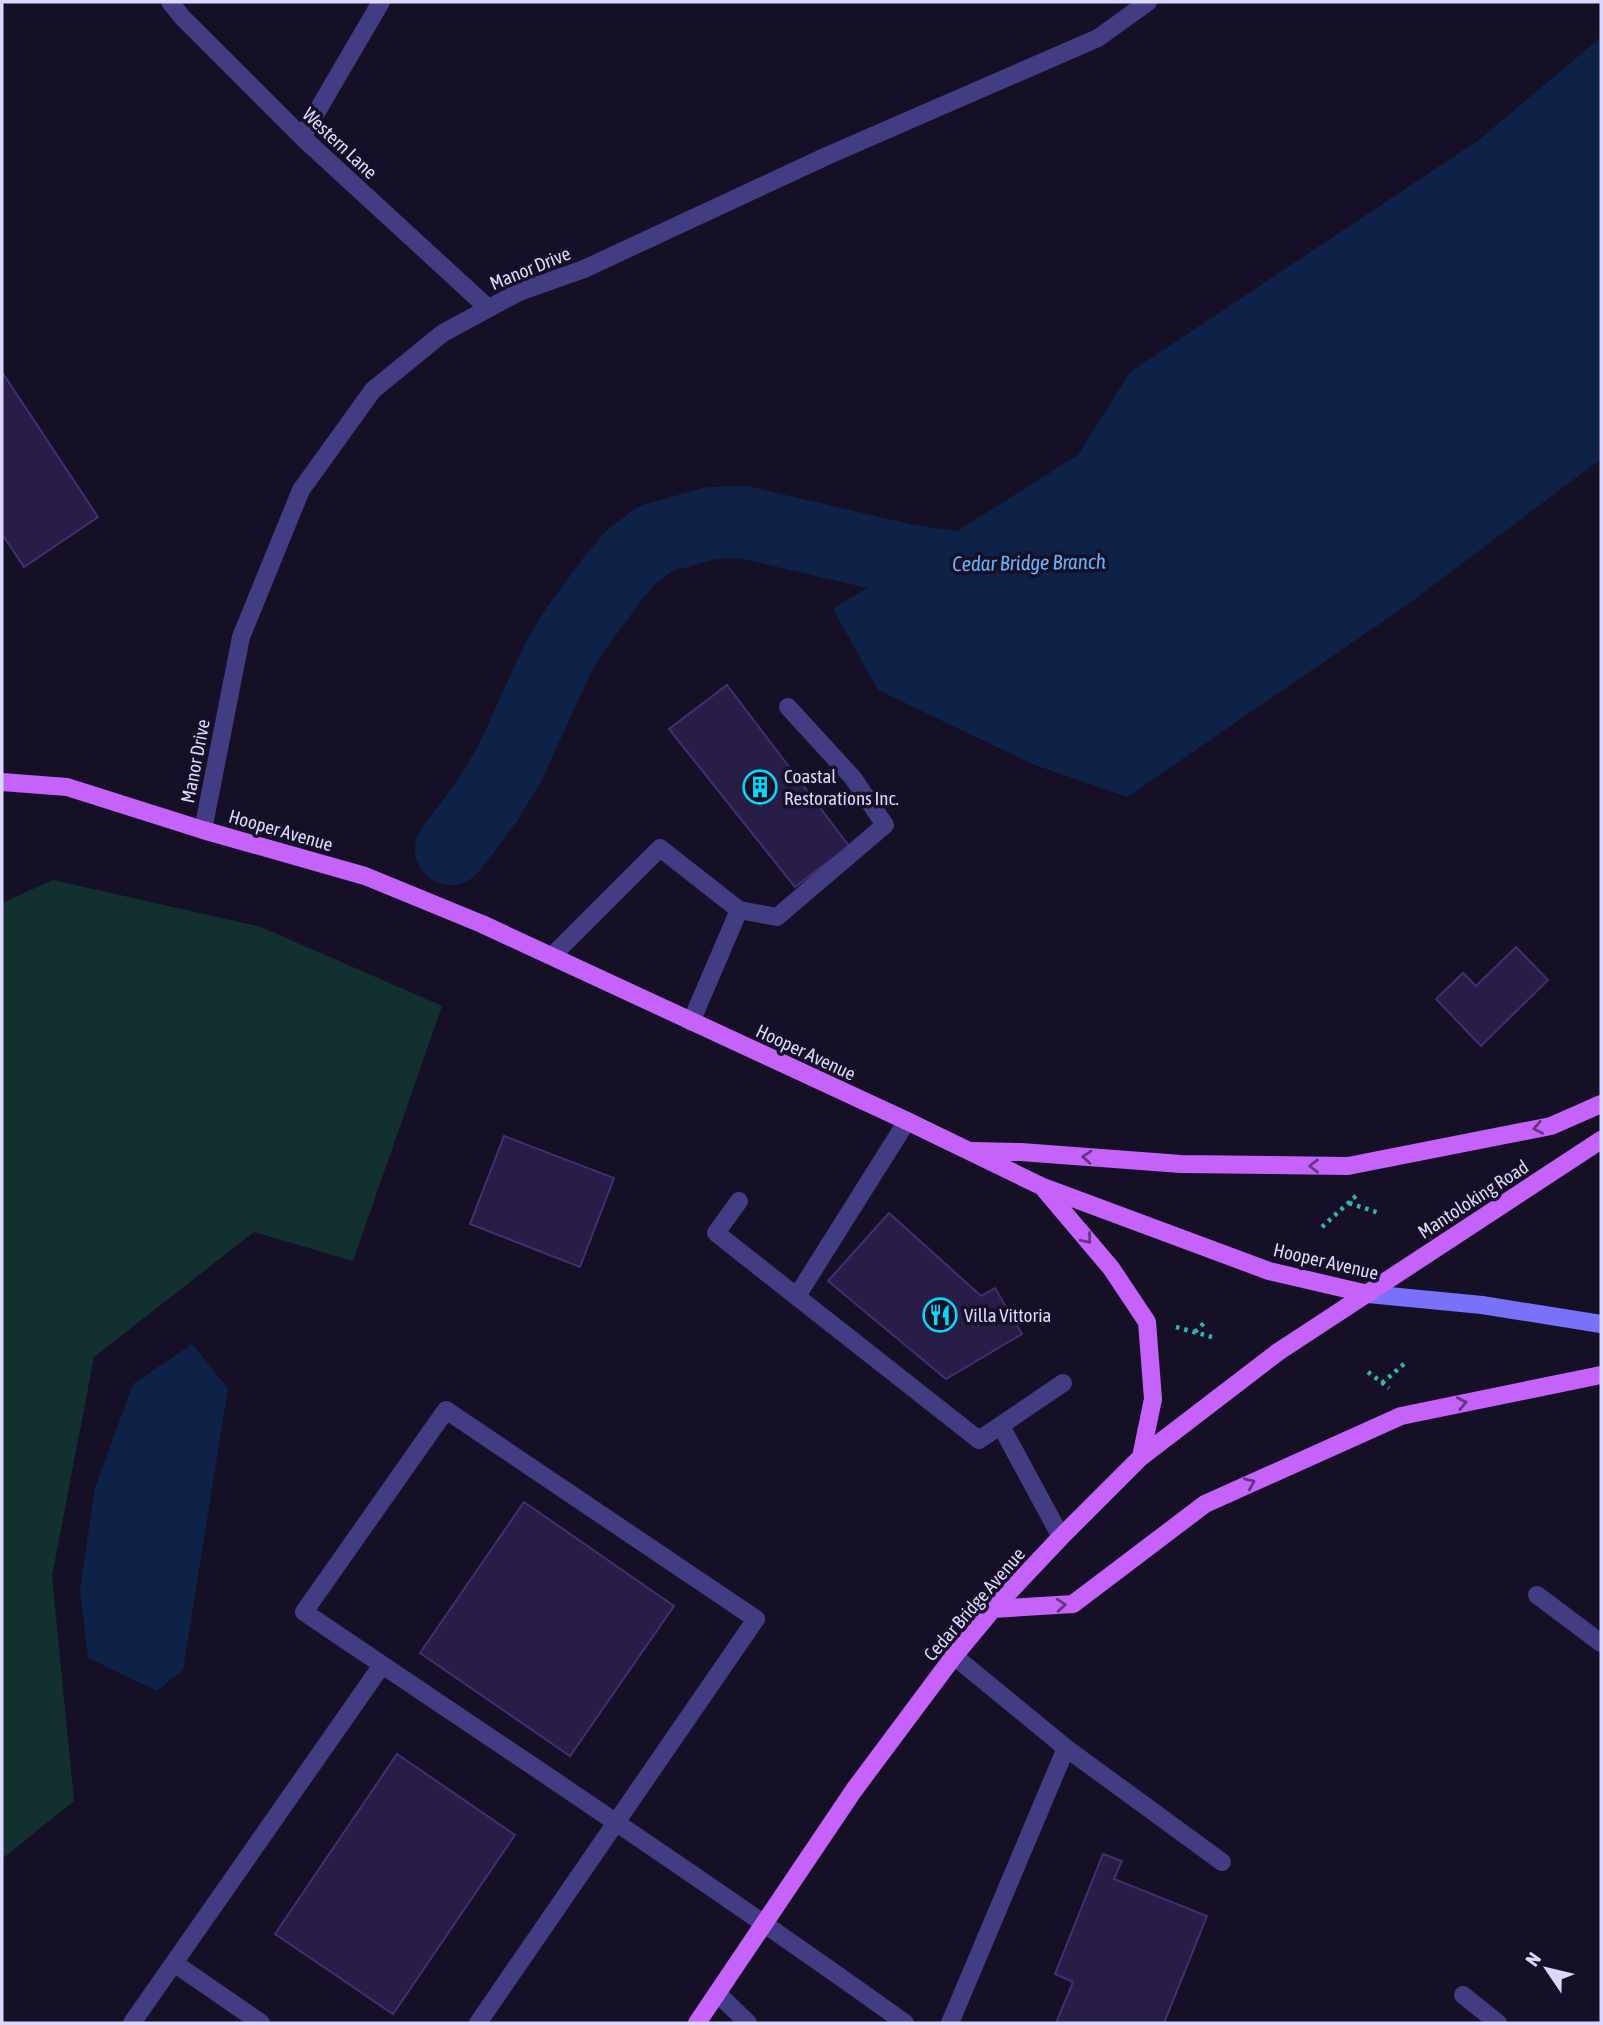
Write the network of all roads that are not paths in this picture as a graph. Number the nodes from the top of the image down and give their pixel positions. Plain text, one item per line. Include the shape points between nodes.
1 (170, 2) edge
2 (381, 2) edge
3 (1148, 2) edge
4 (302, 137) junction
5 (488, 308) junction
6 (788, 707) dead end
7 (2, 782) edge
8 (203, 830) junction
9 (739, 910) junction
10 (552, 956) junction
11 (691, 1022) junction
12 (1601, 1104) edge
13 (907, 1121) junction
14 (1601, 1140) edge
15 (967, 1151) junction
16 (1043, 1187) junction
17 (738, 1201) dead end
18 (1368, 1294) junction
19 (797, 1296) junction
20 (1601, 1324) edge
21 (1601, 1375) edge
22 (1063, 1383) dead end
23 (1001, 1426) junction
24 (1141, 1457) junction
25 (1061, 1537) junction
26 (1537, 1595) dead end
27 (993, 1609) junction
28 (1601, 1643) edge
29 (954, 1656) junction
30 (382, 1665) junction
31 (1066, 1748) junction
32 (617, 1823) junction
33 (1223, 1862) dead end
34 (765, 1923) junction
35 (174, 1963) junction
36 (717, 1993) junction
37 (1463, 1995) dead end
38 (132, 2023) edge
39 (261, 2023) edge
40 (478, 2023) edge
41 (697, 2023) edge
42 (748, 2023) edge
43 (905, 2023) edge
44 (950, 2023) edge
45 (1498, 2023) edge

1 - 4 street, Western Lane
2 - 4 street
3 - 5 street, Manor Drive via 1098,38
4 - 5 street, Western Lane
5 - 8 street, Manor Drive via 443,333 373,390 301,490 241,637
6 - 9 street via 853,778 886,825 777,917
7 - 8 main road, Hooper Avenue via 67,787
8 - 10 main road, Hooper Avenue via 365,876
9 - 10 street via 660,849
9 - 11 street
10 - 11 main road, Hooper Avenue
11 - 13 main road, Hooper Avenue
12 -> 15 main road via 1551,1126 1348,1166 1181,1164
13 - 15 main road, Hooper Avenue
13 - 19 street
14 - 18 main road, Mantoloking Road
15 - 16 main road, Hooper Avenue
16 - 18 main road, Hooper Avenue via 1269,1271
16 -> 24 main road via 1111,1268 1147,1322 1153,1399
17 - 19 street via 716,1233
18 - 20 main road, Hooper Avenue via 1482,1305
18 - 24 main road, Cedar Bridge Avenue via 1278,1352
19 - 23 street via 979,1440
27 -> 21 main road via 1073,1604 1205,1504 1401,1416
22 - 23 street
23 - 25 street
24 - 25 main road, Cedar Bridge Avenue
25 - 27 main road, Cedar Bridge Avenue
26 - 28 street
27 - 29 main road, Cedar Bridge Avenue
29 - 31 street
29 - 34 main road, Cedar Bridge Avenue via 854,1790
30 - 32 street
30 - 32 street via 304,1612 446,1410 756,1619
30 - 35 street
31 - 33 street
31 - 44 street
32 - 34 street
32 - 40 street
34 - 36 main road, Cedar Bridge Avenue
34 - 43 street
35 - 38 street
35 - 39 street
36 - 41 main road, Cedar Bridge Avenue
36 - 42 street
37 - 45 street

